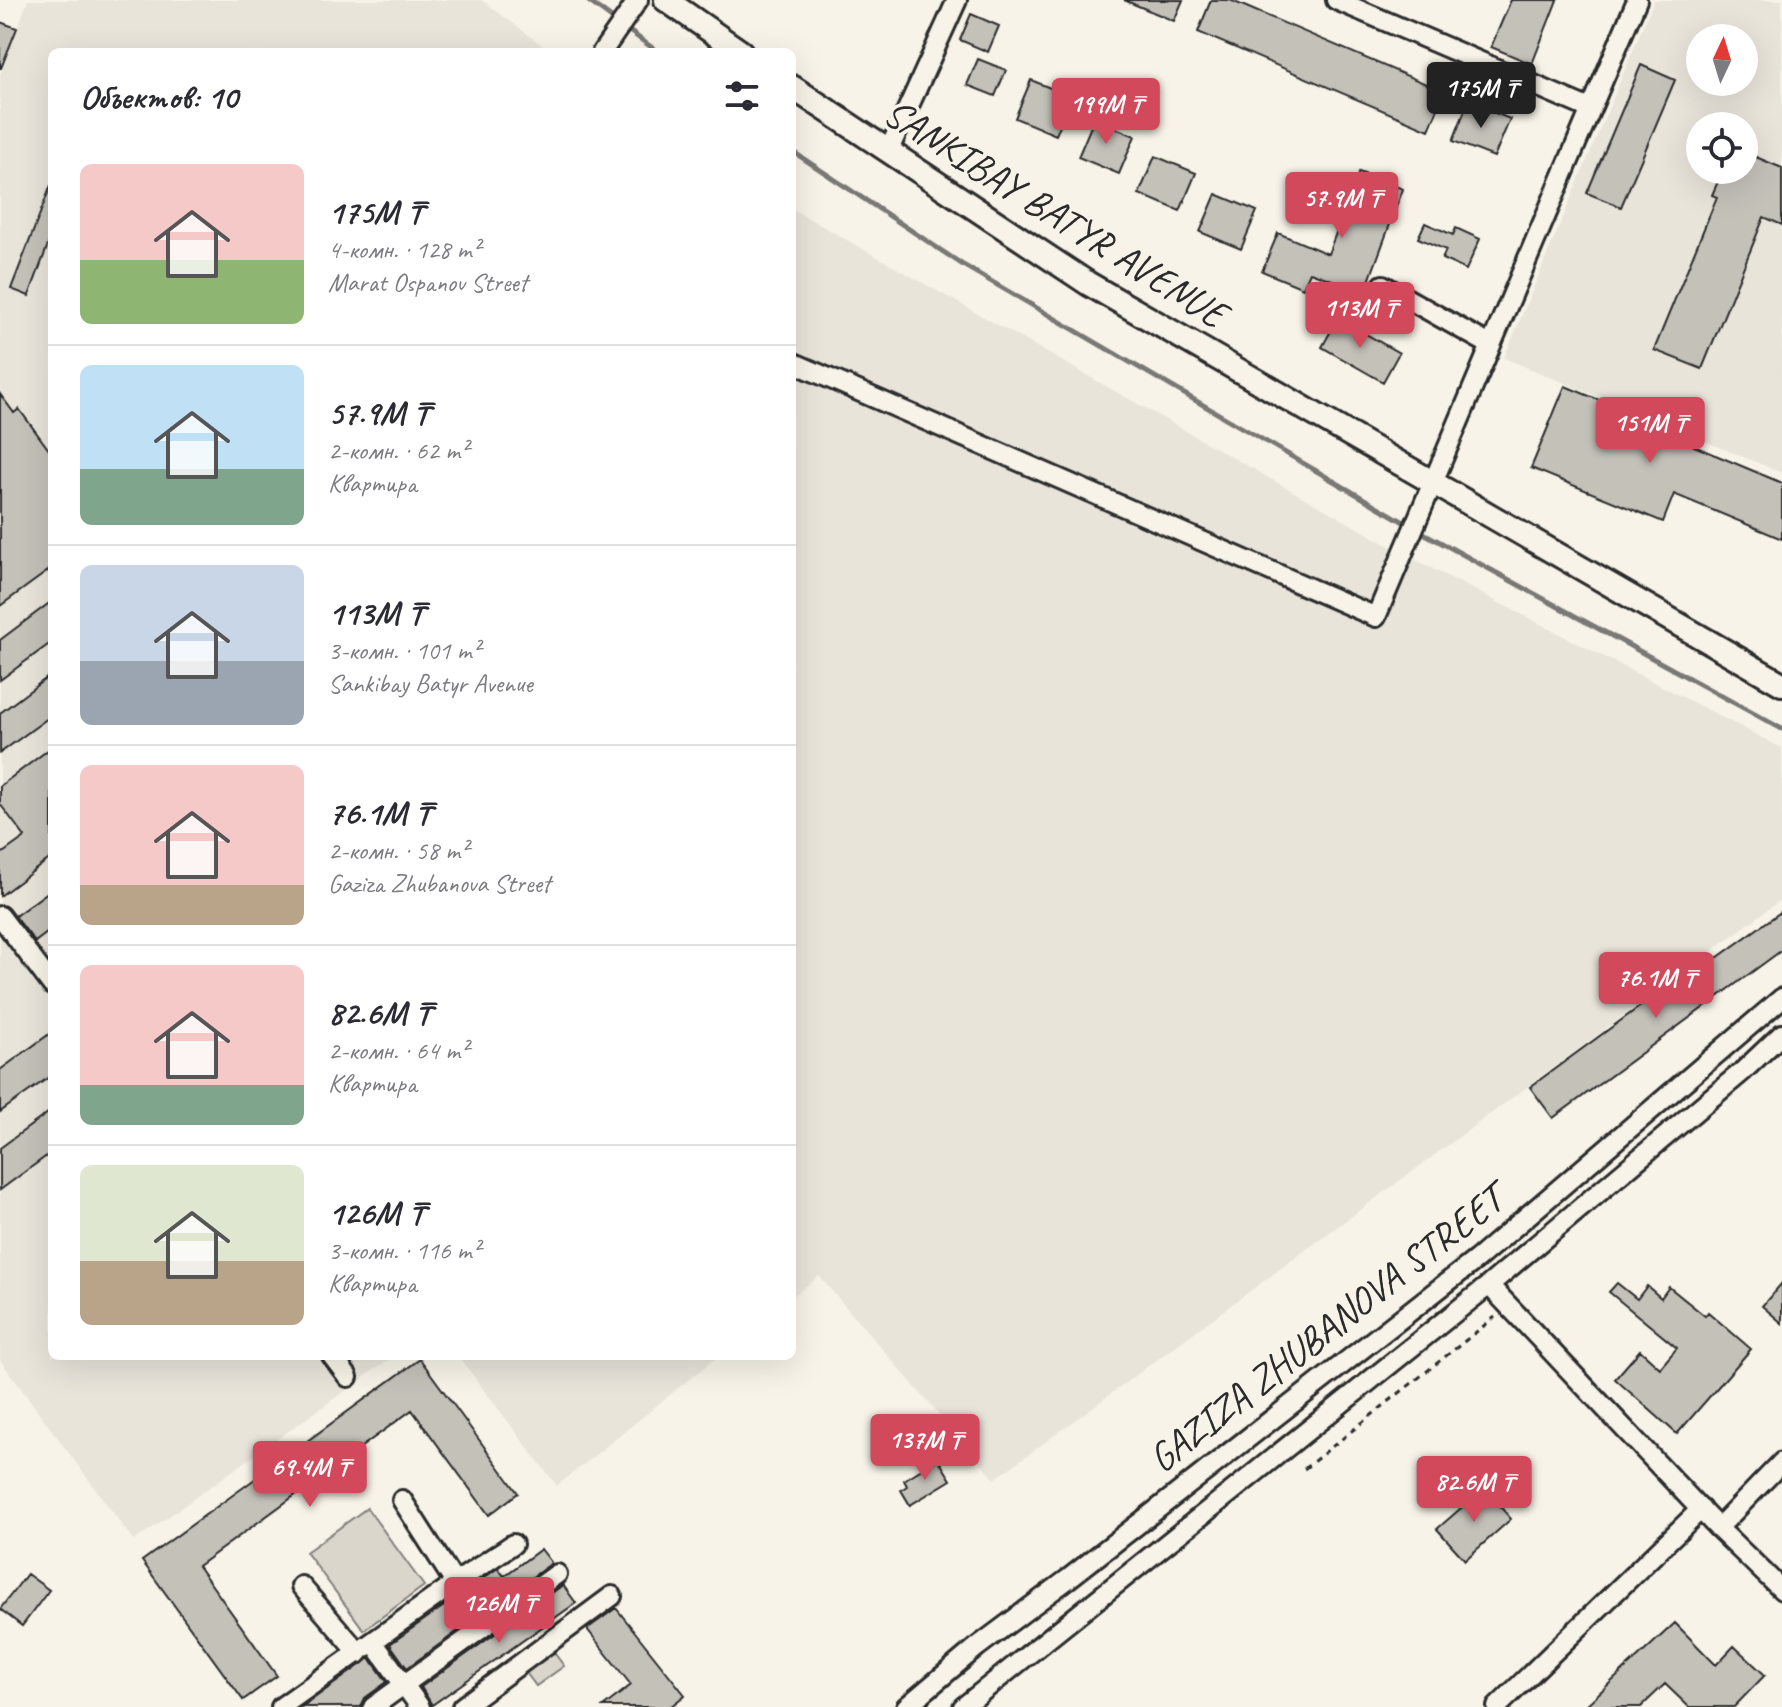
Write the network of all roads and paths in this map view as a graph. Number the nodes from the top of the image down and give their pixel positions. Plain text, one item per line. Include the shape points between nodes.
1 (638, 0) edge
2 (666, 0) edge
3 (957, 0) edge
4 (1336, 0) edge
5 (1637, 0) edge
6 (605, 48) edge
7 (735, 48) edge
8 (796, 90) edge
9 (1590, 109) junction
10 (888, 152) junction
11 (1383, 285) dead end
12 (1490, 345) junction
13 (796, 364) edge
14 (1433, 481) junction
15 (1773, 672) edge
16 (1782, 684) edge
17 (0, 916) edge
18 (48, 980) edge
19 (1782, 998) edge
20 (1782, 1034) edge
21 (1725, 1049) junction
22 (1743, 1071) junction
23 (1489, 1285) junction
24 (1509, 1306) junction
25 (335, 1360) edge
26 (348, 1377) dead end
27 (1782, 1462) edge
28 (1304, 1469) dead end
29 (402, 1500) dead end
30 (1701, 1509) junction
31 (1718, 1528) junction
32 (513, 1544) dead end
33 (557, 1574) dead end
34 (455, 1583) junction
35 (301, 1586) dead end
36 (1782, 1590) edge
37 (612, 1596) dead end
38 (366, 1648) junction
39 (404, 1685) junction
40 (281, 1707) edge
41 (373, 1707) edge
42 (420, 1707) edge
43 (462, 1707) edge
44 (906, 1707) edge
45 (963, 1707) edge
46 (1497, 1707) edge

1 - 6 street
2 - 7 main road
3 - 10 street
4 - 9 street
5 - 9 street
8 - 10 main road, SANKIBAY BATYR AVENUE
9 - 12 street
10 - 14 main road, SANKIBAY BATYR AVENUE via 1089,284
11 - 12 street
12 - 14 street
13 - 14 street via 1376,617
14 - 15 main road, SANKIBAY BATYR AVENUE
15 - 16 main road, SANKIBAY BATYR AVENUE
17 - 18 street
19 - 21 street, GAZIZA ZHUBANOVA STREET
20 - 22 street, GAZIZA ZHUBANOVA STREET
21 - 22 street
21 - 44 street, GAZIZA ZHUBANOVA STREET via 1477,1259
22 - 23 street, GAZIZA ZHUBANOVA STREET
23 - 24 street
23 - 45 street, GAZIZA ZHUBANOVA STREET
24 - 28 path
24 - 30 street
25 - 26 street
27 - 31 street
29 - 34 street
30 - 31 street
30 - 46 street
31 - 36 street
32 - 34 street
33 - 39 street
34 - 38 street
35 - 38 street
37 - 43 street
38 - 39 street
38 - 40 street
39 - 41 street
39 - 42 street

